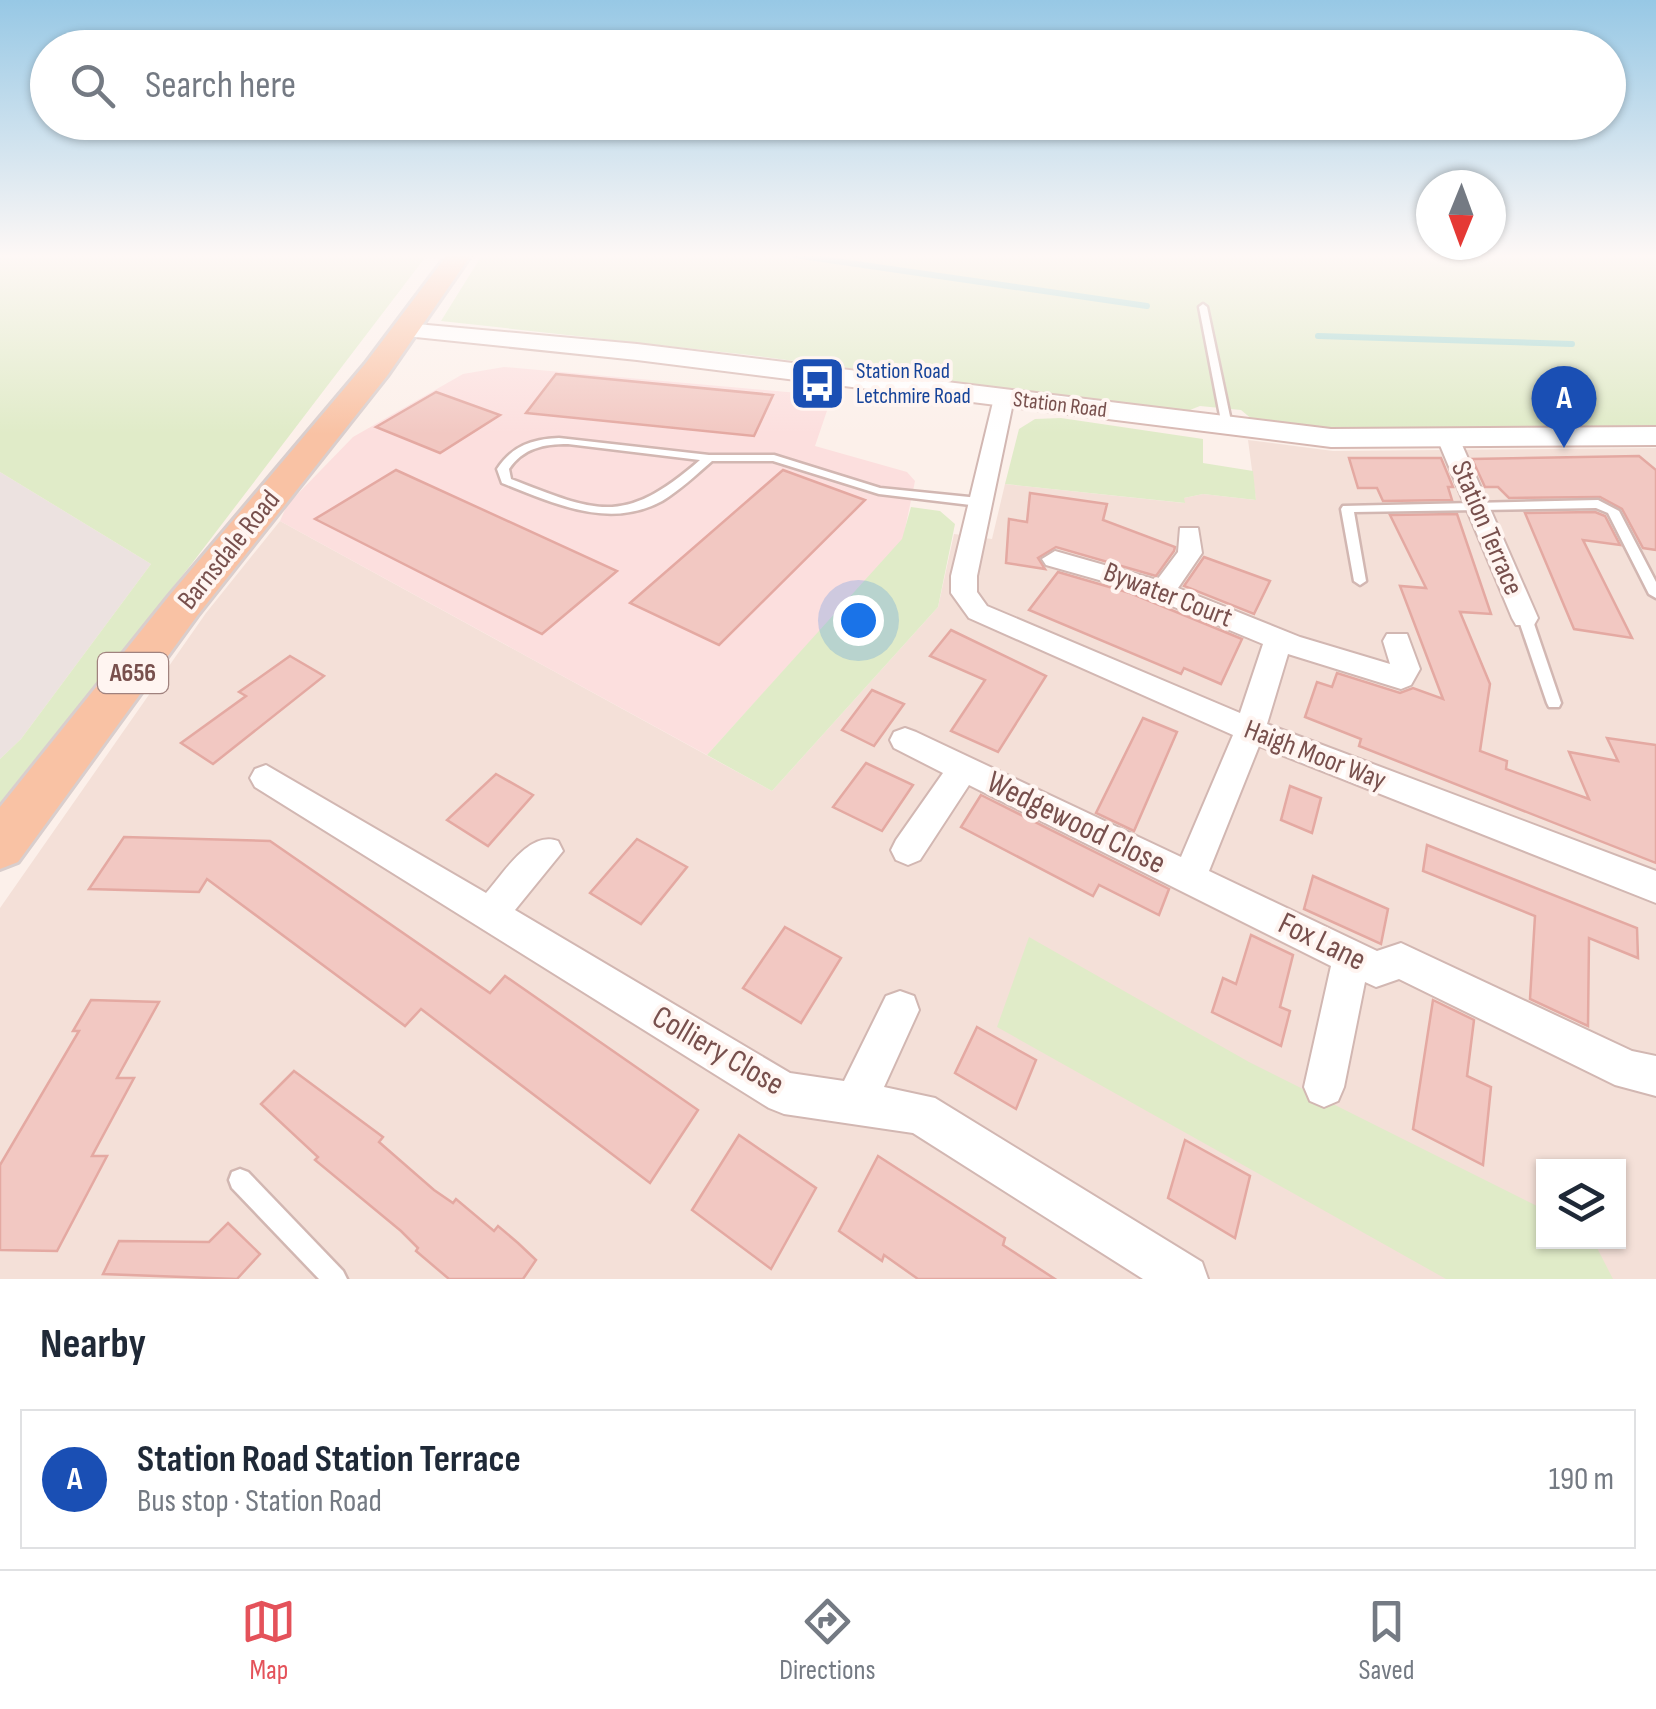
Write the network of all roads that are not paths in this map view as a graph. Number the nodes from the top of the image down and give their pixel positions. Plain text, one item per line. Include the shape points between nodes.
1 (417, 315) edge
2 (1205, 315) edge
3 (406, 330) junction
4 (1004, 398) junction
5 (1227, 426) junction
6 (1656, 436) edge
7 (1448, 438) junction
8 (709, 458) junction
9 (978, 502) junction
10 (1479, 505) junction
11 (1189, 532) dead end
12 (1055, 560) dead end
13 (1360, 582) dead end
14 (1164, 589) junction
15 (1656, 594) edge
16 (1525, 618) joint
17 (1278, 640) junction
18 (1397, 641) dead end
19 (1554, 703) dead end
20 (1250, 730) junction
21 (904, 740) dead end
22 (963, 768) junction
23 (266, 778) dead end
24 (0, 846) edge
25 (546, 850) dead end
26 (908, 850) dead end
27 (1189, 878) junction
28 (1656, 887) edge
29 (489, 914) junction
30 (1351, 957) junction
31 (900, 1010) dead end
32 (1656, 1076) edge
33 (1324, 1087) dead end
34 (855, 1104) junction
35 (240, 1180) dead end
36 (335, 1279) edge
37 (1185, 1279) edge

1 - 3 main road, Barnsdale Road / A656
2 - 5 lane
3 - 4 street, Station Road
3 - 24 main road, Barnsdale Road / A656
4 - 5 street, Station Road
4 - 9 street
5 - 7 street, Station Road via 1331,438
6 - 7 street, Station Road
7 - 10 street, Station Terrace
8 - 8 lane via 673,493 619,511 580,509 503,475 510,457 547,441
8 - 9 lane via 774,458 880,491
9 - 20 street, Haigh Moor Way via 964,576 964,593 978,612
10 - 13 lane via 1347,509
10 - 15 lane via 1609,508
10 - 16 street, Station Terrace
11 - 14 street via 1190,553
12 - 14 street, Bywater Court
14 - 17 street, Bywater Court
16 - 19 lane
17 - 18 street, Bywater Court via 1401,678 1406,668
17 - 20 street
20 - 27 street
20 - 28 street, Haigh Moor Way
21 - 22 street, Wedgewood Close
22 - 26 street, Wedgewood Close
22 - 27 street, Wedgewood Close
23 - 29 street, Colliery Close
25 - 29 street
27 - 30 street, Fox Lane
29 - 34 street, Colliery Close via 784,1093
30 - 32 street, Fox Lane via 1376,969 1401,961 1630,1072
30 - 33 street
31 - 34 street
34 - 37 street, Colliery Close via 920,1114
35 - 36 lane

